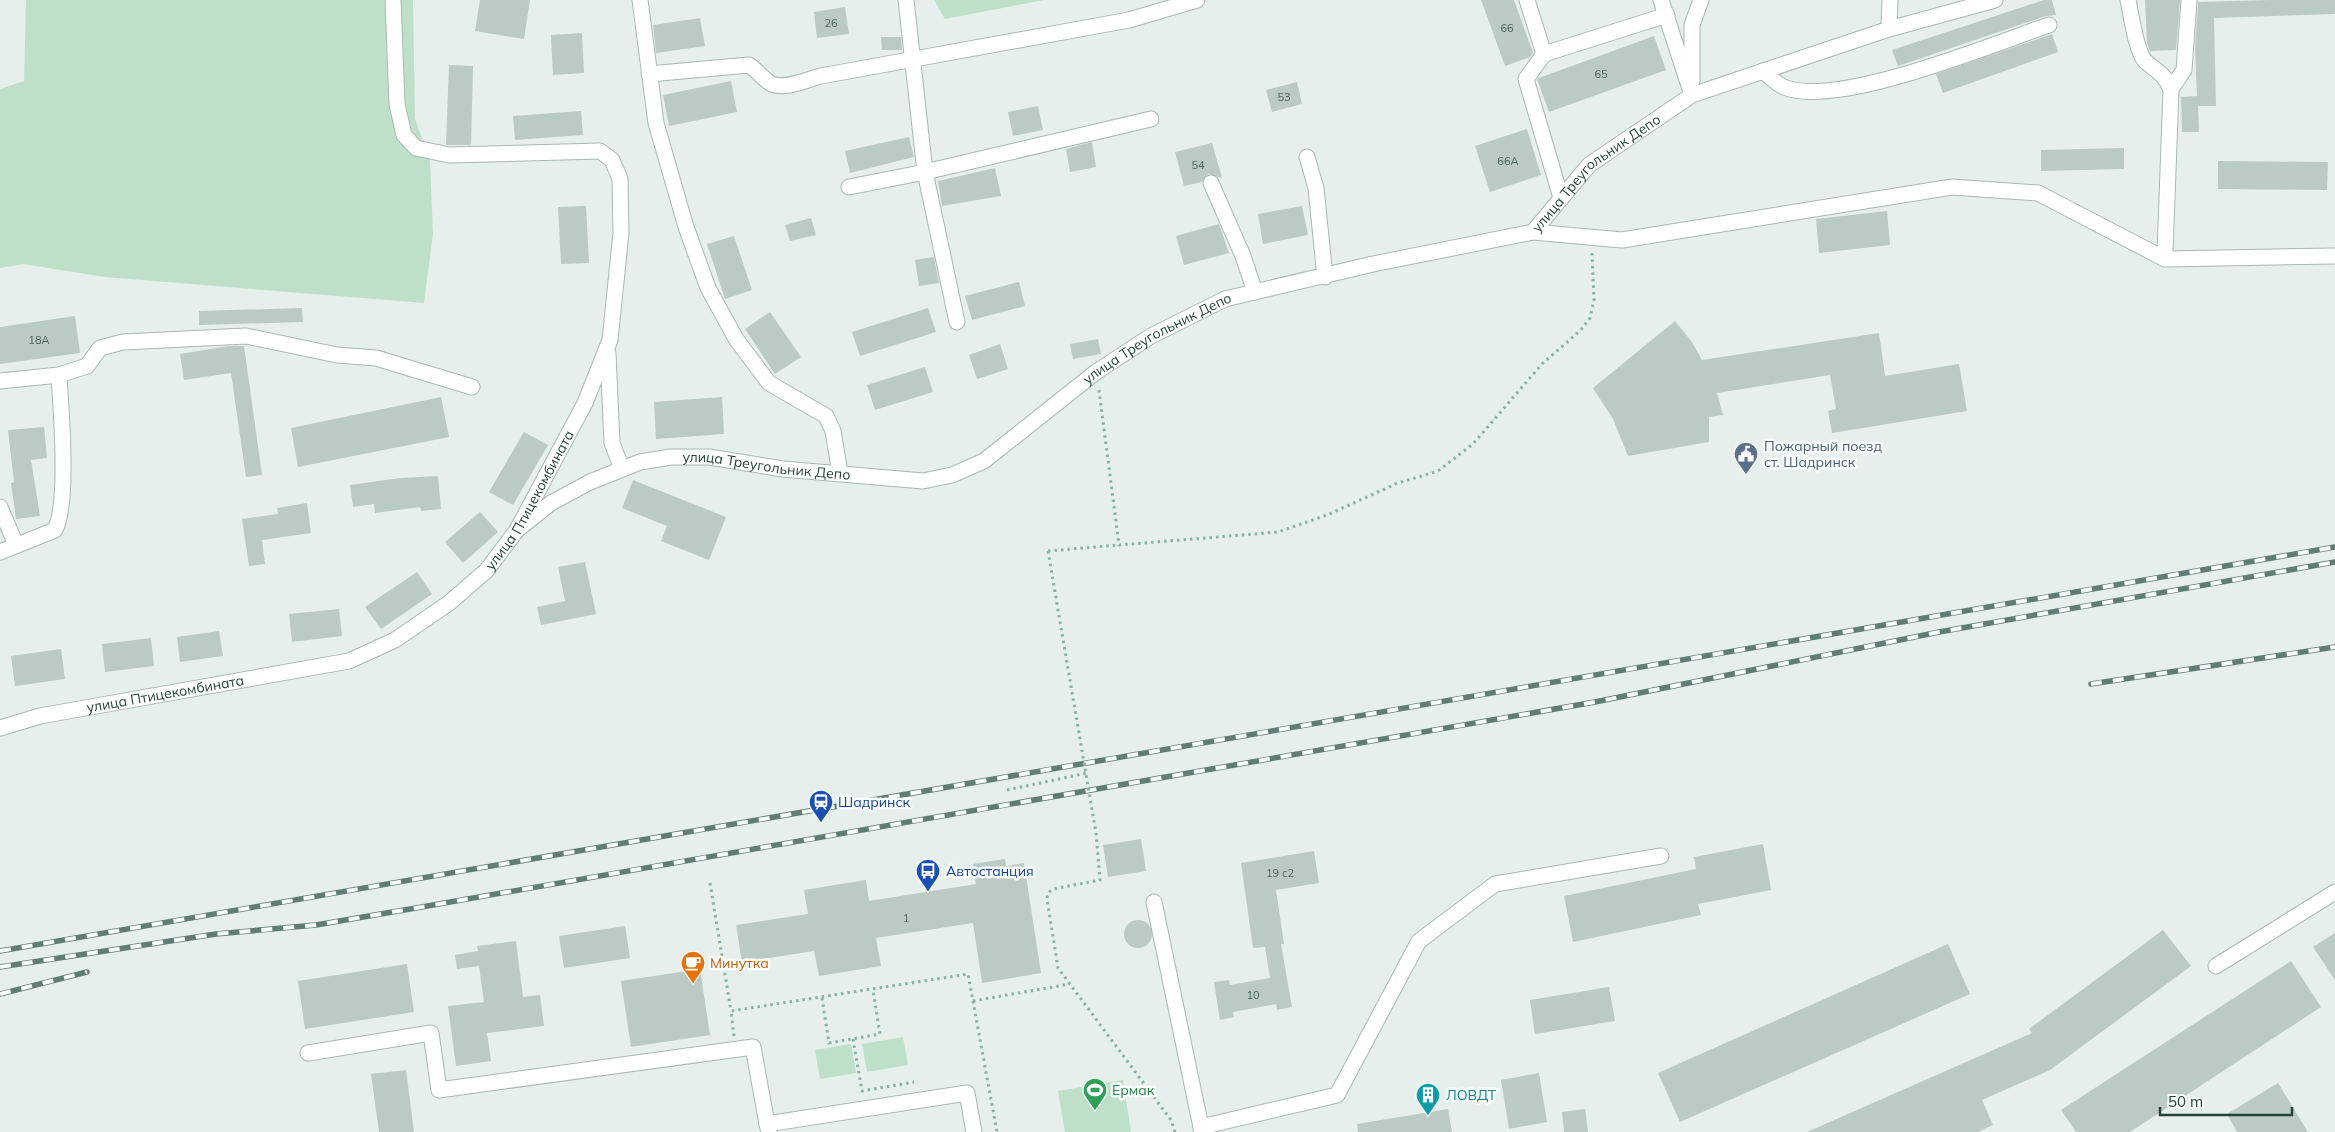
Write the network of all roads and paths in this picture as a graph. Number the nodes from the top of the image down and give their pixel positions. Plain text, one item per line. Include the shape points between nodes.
1 (393, 0) edge
2 (640, 0) edge
3 (906, 0) edge
4 (1197, 0) edge
5 (1527, 0) edge
6 (1662, 0) edge
7 (1701, 0) edge
8 (1890, 0) edge
9 (1995, 0) edge
10 (2128, 0) edge
11 (2189, 0) edge
12 (1667, 15) junction
13 (2049, 25) dead end
14 (1889, 29) junction
15 (1544, 54) junction
16 (912, 60) junction
17 (1763, 71) junction
18 (649, 74) junction
19 (2171, 89) junction
20 (1692, 95) junction
21 (1152, 119) dead end
22 (1307, 157) dead end
23 (925, 172) junction
24 (1212, 183) dead end
25 (849, 187) dead end
26 (1561, 198) junction
27 (1532, 232) junction
28 (1592, 237) junction
29 (2165, 253) dead end
30 (2335, 256) edge
31 (1325, 277) junction
32 (1255, 292) junction
33 (957, 322) dead end
34 (608, 346) junction
35 (1096, 372) junction
36 (59, 375) junction
37 (0, 381) edge
38 (472, 387) dead end
39 (622, 468) junction
40 (840, 473) junction
41 (0, 507) edge
42 (517, 530) junction
43 (16, 545) junction
44 (1119, 545) junction
45 (0, 552) edge
46 (0, 728) edge
47 (1087, 773) junction
48 (1007, 790) dead end
49 (1661, 856) dead end
50 (710, 883) dead end
51 (2335, 892) edge
52 (1154, 902) dead end
53 (2216, 966) dead end
54 (1070, 984) junction
55 (873, 990) junction
56 (822, 998) junction
57 (972, 1001) junction
58 (731, 1011) junction
59 (853, 1039) junction
60 (736, 1050) junction
61 (308, 1053) dead end
62 (914, 1082) dead end
63 (768, 1128) edge
64 (1202, 1129) edge
65 (974, 1132) edge
66 (997, 1132) edge
67 (1175, 1132) edge

1 - 34 street, улица Птицекомбината via 397,104 404,135 416,148 449,155 600,151 612,160 620,179 622,233
2 - 18 street
3 - 16 street
4 - 16 street via 1129,20
5 - 15 street
6 - 12 street
7 - 20 street via 1692,25
8 - 14 street
9 - 14 street, улица Треугольник Депо
10 - 19 street via 2139,52 2165,76
11 - 19 street via 2184,70
12 - 15 street
12 - 20 street
13 - 17 street via 1861,87 1804,92 1783,87
14 - 17 street, улица Треугольник Депо
15 - 26 street via 1526,79
16 - 18 street via 784,86 771,84 749,65
16 - 23 street
17 - 20 street, улица Треугольник Депо
18 - 40 street via 656,123 686,227 708,288 736,339 769,383 826,416 833,431
19 - 29 street
20 - 26 street, улица Треугольник Депо via 1589,165
21 - 23 street
22 - 31 street via 1316,188
23 - 25 street
23 - 33 street
24 - 32 street
26 - 27 street, улица Треугольник Депо
27 - 28 street
27 - 31 street, улица Треугольник Депо via 1373,264
28 - 30 street via 1622,240 1952,187 2038,193 2165,259
28 - 44 path via 1594,300 1590,318 1542,364 1473,444 1438,471 1398,483 1327,515 1278,532
31 - 32 street, улица Треугольник Депо
32 - 35 street, улица Треугольник Депо via 1225,299 1151,336
34 - 39 street via 612,443
34 - 42 street, улица Птицекомбината via 585,403
35 - 40 street, улица Треугольник Депо via 984,461 952,475 923,481
35 - 44 path
36 - 37 street
36 - 38 street via 87,366 100,348 123,342 246,336 337,355 376,358
36 - 43 street via 60,519 55,530
39 - 40 street, улица Треугольник Депо via 671,457 710,457
39 - 42 street, улица Треугольник Депо via 551,503
41 - 43 street
42 - 46 street, улица Птицекомбината via 486,571 449,603 395,640 349,661 40,716
43 - 45 street
44 - 47 path, bridge via 1048,551
47 - 48 path
47 - 54 path, bridge via 1100,880 1053,889 1047,899 1058,968
49 - 64 street via 1496,884 1420,941 1337,1095
50 - 58 path
51 - 53 street
52 - 64 street
54 - 57 path
54 - 67 path via 1171,1120
55 - 56 path
55 - 57 path via 968,974
55 - 59 path via 880,1034
56 - 58 path
56 - 59 path via 830,1042
57 - 66 path
58 - 60 path
59 - 62 path via 862,1091
60 - 61 street via 439,1090 431,1033
60 - 63 street via 753,1047
63 - 65 street via 967,1093

